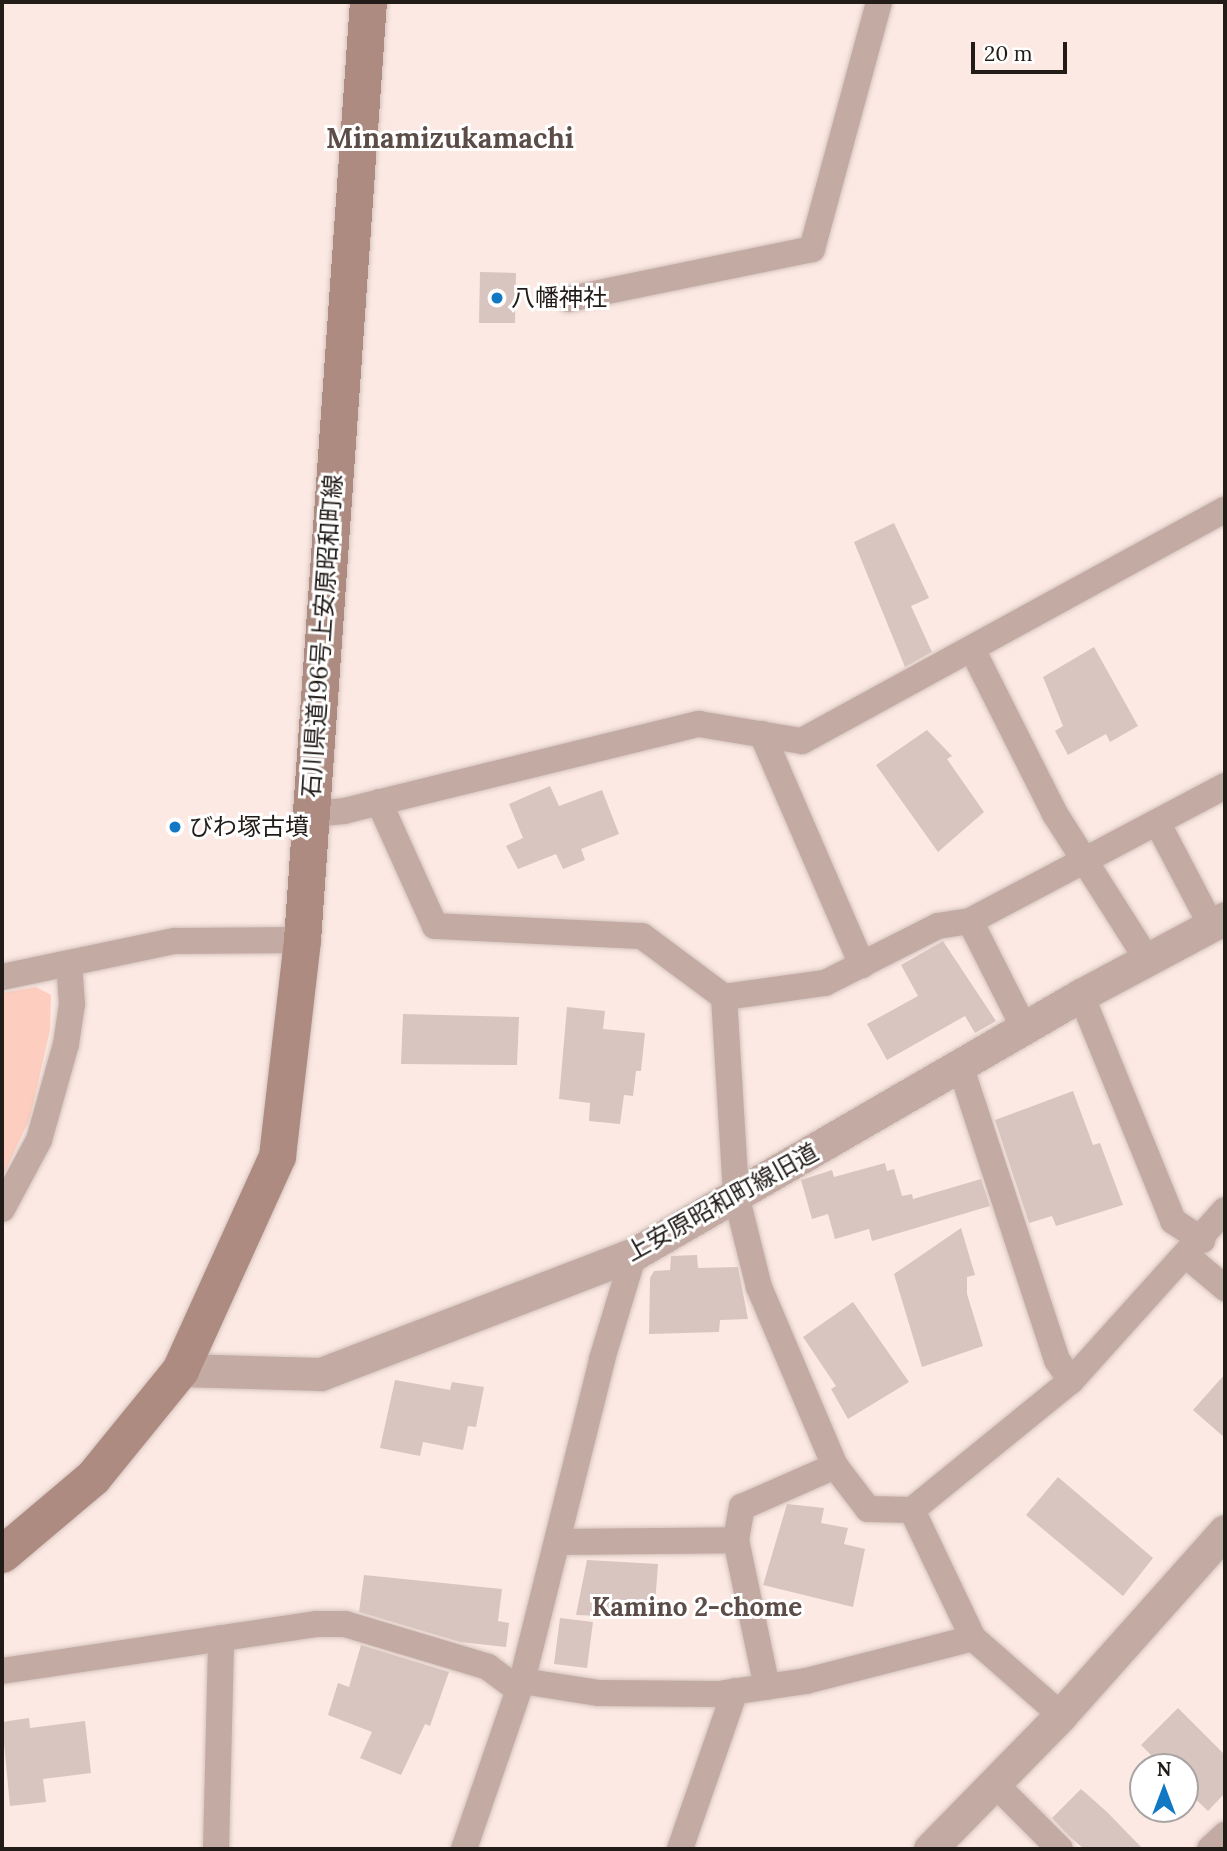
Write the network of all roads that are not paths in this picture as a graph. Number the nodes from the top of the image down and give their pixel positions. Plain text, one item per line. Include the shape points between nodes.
1 (368, 2) edge
2 (879, 2) edge
3 (569, 299) dead end
4 (1225, 509) edge
5 (973, 651) junction
6 (762, 734) junction
7 (1225, 786) edge
8 (379, 802) junction
9 (311, 814) junction
10 (1157, 822) junction
11 (1088, 859) junction
12 (970, 921) junction
13 (1218, 922) edge
14 (302, 940) junction
15 (1147, 959) junction
16 (69, 963) junction
17 (862, 965) junction
18 (2, 977) edge
19 (1081, 995) junction
20 (724, 997) junction
21 (1024, 1028) junction
22 (960, 1065) junction
23 (736, 1195) junction
24 (2, 1209) edge
25 (1225, 1210) edge
26 (1194, 1248) junction
27 (634, 1254) junction
28 (1225, 1288) edge
29 (180, 1370) junction
30 (1071, 1381) junction
31 (835, 1466) junction
32 (912, 1510) junction
33 (1225, 1531) edge
34 (736, 1540) junction
35 (558, 1542) junction
36 (2, 1554) edge
37 (221, 1638) junction
38 (973, 1638) junction
39 (2, 1671) edge
40 (520, 1686) junction
41 (767, 1687) junction
42 (735, 1691) junction
43 (1061, 1715) junction
44 (994, 1783) junction
45 (1225, 1835) edge
46 (216, 1849) edge
47 (464, 1849) edge
48 (680, 1849) edge
49 (930, 1849) edge
50 (1060, 1849) edge
51 (1210, 1849) edge

1 - 9 main road, 石川県道196号上安原昭和町線
2 - 3 street via 813,249
4 - 5 street
5 - 6 street via 802,741
5 - 11 street via 1055,814
6 - 8 street via 699,724
6 - 17 street
7 - 10 street
8 - 9 street
8 - 20 street via 435,926 642,936
9 - 14 main road, 石川県道196号上安原昭和町線
10 - 11 street
10 - 13 street
11 - 12 street
11 - 15 street
12 - 17 street via 938,926
12 - 21 street
13 - 15 street, 上安原昭和町線旧道
14 - 16 street via 175,941
14 - 29 main road, 石川県道196号上安原昭和町線 via 276,1156
15 - 19 street, 上安原昭和町線旧道
16 - 18 street
16 - 24 street via 72,1004 66,1044 40,1140
17 - 20 street via 825,983
19 - 21 street, 上安原昭和町線旧道
19 - 26 street via 1173,1221
20 - 23 street
21 - 22 street, 上安原昭和町線旧道
22 - 23 street, 上安原昭和町線旧道
22 - 30 street via 1057,1360
23 - 27 street, 上安原昭和町線旧道
23 - 31 street via 759,1287
25 - 26 street
26 - 28 street
26 - 30 street
27 - 29 street, 上安原昭和町線旧道 via 321,1374
27 - 35 street via 598,1372
29 - 36 main road, 石川県道196号上安原昭和町線 via 93,1477
30 - 32 street
31 - 32 street via 868,1509
31 - 34 street via 742,1507
32 - 38 street via 962,1605
33 - 43 street
34 - 35 street
34 - 41 street
35 - 40 street
37 - 39 street
37 - 40 street via 345,1624 488,1667
37 - 46 street
38 - 41 street via 904,1660
38 - 43 street
40 - 42 street via 599,1693
40 - 47 street
41 - 42 street
42 - 48 street
43 - 44 street
44 - 49 street
44 - 50 street
45 - 51 street

